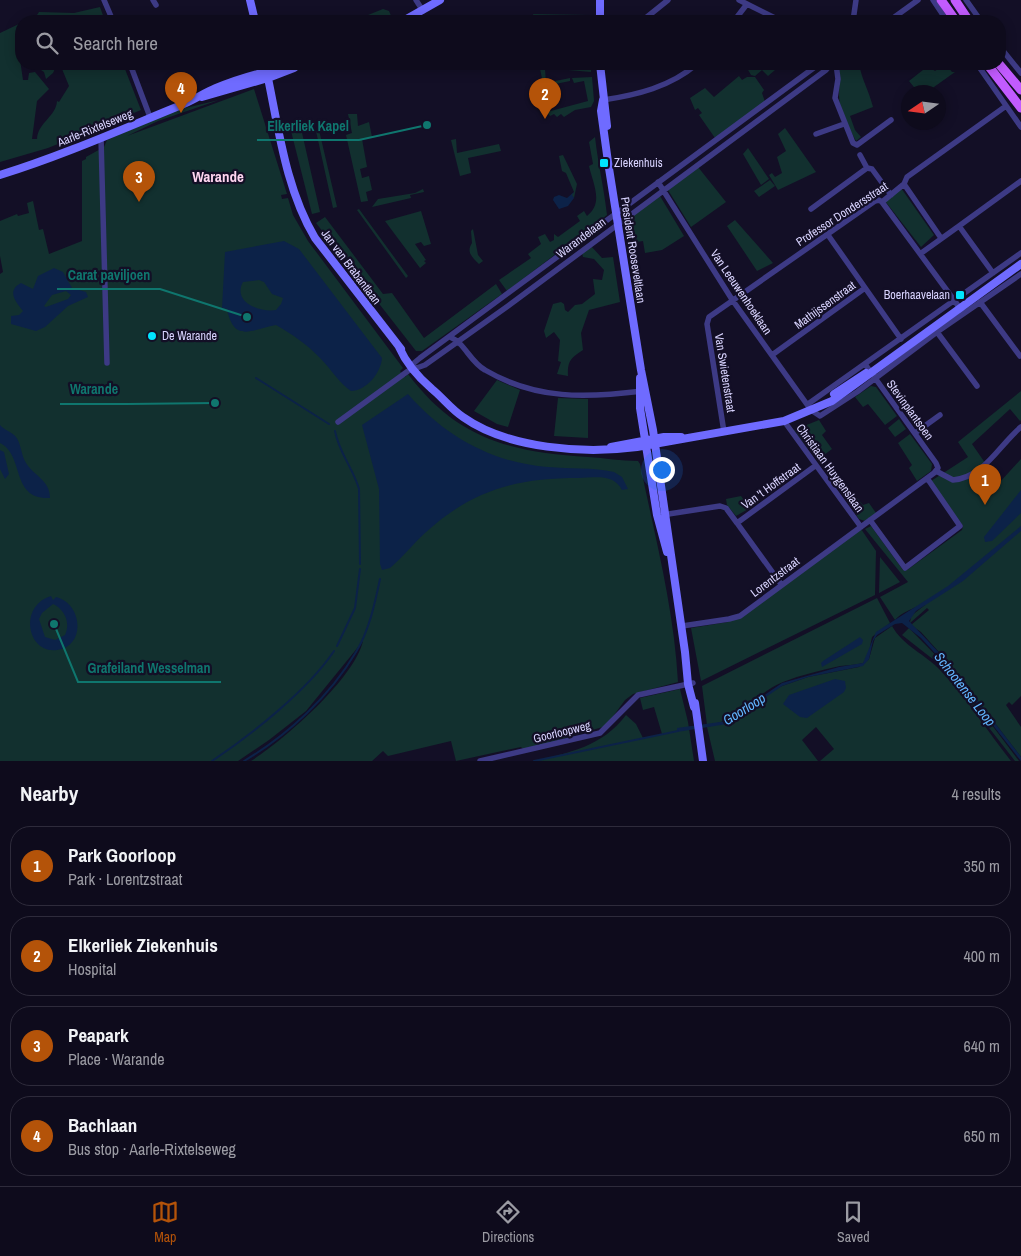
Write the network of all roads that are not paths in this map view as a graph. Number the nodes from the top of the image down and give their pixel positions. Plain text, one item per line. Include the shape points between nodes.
1 (104, 0) edge
2 (250, 0) edge
3 (416, 0) edge
4 (440, 0) edge
5 (600, 0) edge
6 (668, 0) edge
7 (739, 0) edge
8 (856, 0) edge
9 (918, 0) edge
10 (932, 0) edge
11 (941, 0) edge
12 (955, 0) edge
13 (966, 0) edge
14 (747, 4) junction
15 (423, 11) junction
16 (110, 15) edge
17 (254, 15) edge
18 (415, 15) edge
19 (600, 15) edge
20 (649, 15) edge
21 (739, 15) edge
22 (769, 15) edge
23 (854, 15) edge
24 (897, 15) edge
25 (943, 15) edge
26 (952, 15) edge
27 (965, 15) edge
28 (977, 15) edge
29 (1006, 55) edge
30 (132, 70) edge
31 (291, 70) edge
32 (600, 70) edge
33 (688, 70) edge
34 (811, 70) edge
35 (826, 70) edge
36 (837, 70) edge
37 (981, 70) edge
38 (992, 70) edge
39 (1004, 70) edge
40 (267, 71) edge
41 (1021, 73) edge
42 (1021, 90) edge
43 (603, 100) junction
44 (1006, 106) junction
45 (1021, 108) edge
46 (150, 118) junction
47 (891, 120) dead end
48 (844, 124) junction
49 (1021, 127) edge
50 (816, 134) dead end
51 (101, 138) junction
52 (860, 155) dead end
53 (867, 168) junction
54 (0, 175) edge
55 (1021, 181) edge
56 (658, 182) junction
57 (904, 184) junction
58 (663, 189) junction
59 (891, 195) junction
60 (882, 202) junction
61 (811, 209) dead end
62 (616, 212) junction
63 (618, 223) junction
64 (959, 226) junction
65 (828, 235) junction
66 (941, 238) junction
67 (1021, 253) edge
68 (920, 254) junction
69 (1020, 265) edge
70 (993, 273) junction
71 (1021, 274) edge
72 (865, 288) junction
73 (733, 301) junction
74 (954, 301) junction
75 (980, 302) junction
76 (961, 311) junction
77 (937, 332) junction
78 (450, 337) junction
79 (901, 338) junction
80 (459, 341) junction
81 (772, 356) junction
82 (1020, 356) dead end
83 (107, 363) dead end
84 (865, 364) junction
85 (415, 366) junction
86 (870, 372) junction
87 (875, 379) junction
88 (977, 386) dead end
89 (643, 391) junction
90 (809, 407) junction
91 (940, 415) dead end
92 (784, 421) junction
93 (338, 422) dead end
94 (1021, 427) edge
95 (724, 432) junction
96 (915, 433) junction
97 (650, 442) junction
98 (815, 466) junction
99 (937, 470) junction
100 (927, 478) junction
101 (662, 515) junction
102 (870, 520) junction
103 (737, 523) junction
104 (861, 527) junction
105 (781, 584) junction
106 (682, 626) junction
107 (691, 684) junction
108 (480, 761) edge
109 (703, 761) edge

1 - 16 street
2 - 17 street
3 - 15 street
4 - 15 street
5 - 19 street
6 - 20 street
7 - 14 street
8 - 23 street
9 - 24 street
10 - 25 street
11 - 26 main road
12 - 27 main road
13 - 28 street
14 - 21 street
14 - 22 street
15 - 18 street
29 - 41 street
30 - 46 street
31 - 40 street, Aarle-Rixtelseweg
32 - 43 street, President Rooseveltlaan
33 - 43 street via 648,91
34 - 56 street, Warandelaan
35 - 58 street, Warandelaan
36 - 48 street via 835,98
37 - 44 street
38 - 45 main road
39 - 42 main road
40 - 46 street, Aarle-Rixtelseweg via 213,96 198,98
40 - 85 street, Jan van Brabantlaan via 296,202 306,224
43 - 62 street, President Rooseveltlaan via 601,111
44 - 49 street
44 - 57 street, Professor Dondersstraat via 907,177
46 - 51 street, Aarle-Rixtelseweg
47 - 48 street via 857,144 853,143
48 - 50 street
51 - 54 street, Aarle-Rixtelseweg
51 - 83 street
52 - 53 street
53 - 59 street via 872,169
53 - 61 street
55 - 64 street
56 - 58 street, Van Leeuwenhoeklaan
56 - 62 street, Warandelaan
57 - 59 street, Professor Dondersstraat
57 - 66 street
58 - 63 street, Warandelaan
58 - 73 street, Van Leeuwenhoeklaan
59 - 60 street, Professor Dondersstraat
60 - 65 street, Professor Dondersstraat via 875,201
60 - 68 street
62 - 63 street, President Rooseveltlaan
62 - 78 street, Warandelaan
63 - 80 street, Warandelaan
63 - 89 street, President Rooseveltlaan
64 - 66 street
64 - 70 street
65 - 72 street
65 - 73 street, Professor Dondersstraat
66 - 68 street
67 - 70 street
68 - 74 street
69 - 76 street
70 - 74 street
71 - 75 street
72 - 79 street
72 - 81 street, Mathijssenstraat
73 - 81 street, Van Leeuwenhoeklaan
73 - 95 street, Van Swietenstraat via 711,314 707,324
74 - 76 street
74 - 79 street
75 - 76 street
75 - 82 street
76 - 77 street
76 - 86 street
77 - 87 street
77 - 88 street
78 - 80 street
78 - 85 street, Warandelaan
79 - 84 street
80 - 85 street, Warandelaan
80 - 89 street via 483,369 525,389 584,396
81 - 90 street, Van Leeuwenhoeklaan
84 - 86 street, Stevinplantsoen
84 - 90 street
85 - 93 street, Warandelaan
85 - 97 street, Jan van Brabantlaan via 432,389 464,418 500,436 550,447 616,450
86 - 87 street, Stevinplantsoen
86 - 90 street via 860,383 832,401
87 - 90 street via 820,416
87 - 96 street, Stevinplantsoen
89 - 97 street, President Rooseveltlaan via 640,404
90 - 92 street
91 - 96 street
92 - 95 street
92 - 98 street, Christiaan Huygenslaan
94 - 99 street via 974,474 953,480
95 - 97 street
96 - 99 street, Stevinplantsoen
97 - 101 street, President Rooseveltlaan
98 - 103 street, Van 't Hoffstraat
98 - 104 street, Christiaan Huygenslaan
99 - 100 street, Lorentzstraat
100 - 102 street, Lorentzstraat
100 - 102 street via 960,526 905,568
101 - 103 street, Van 't Hoffstraat via 720,506 726,508
101 - 106 street, President Rooseveltlaan
102 - 104 street, Lorentzstraat
103 - 105 street
104 - 105 street, Lorentzstraat
105 - 106 street, Lorentzstraat via 740,616
106 - 107 street, President Rooseveltlaan
107 - 108 street, Goorloopweg via 638,695 600,732
107 - 109 street, President Rooseveltlaan

